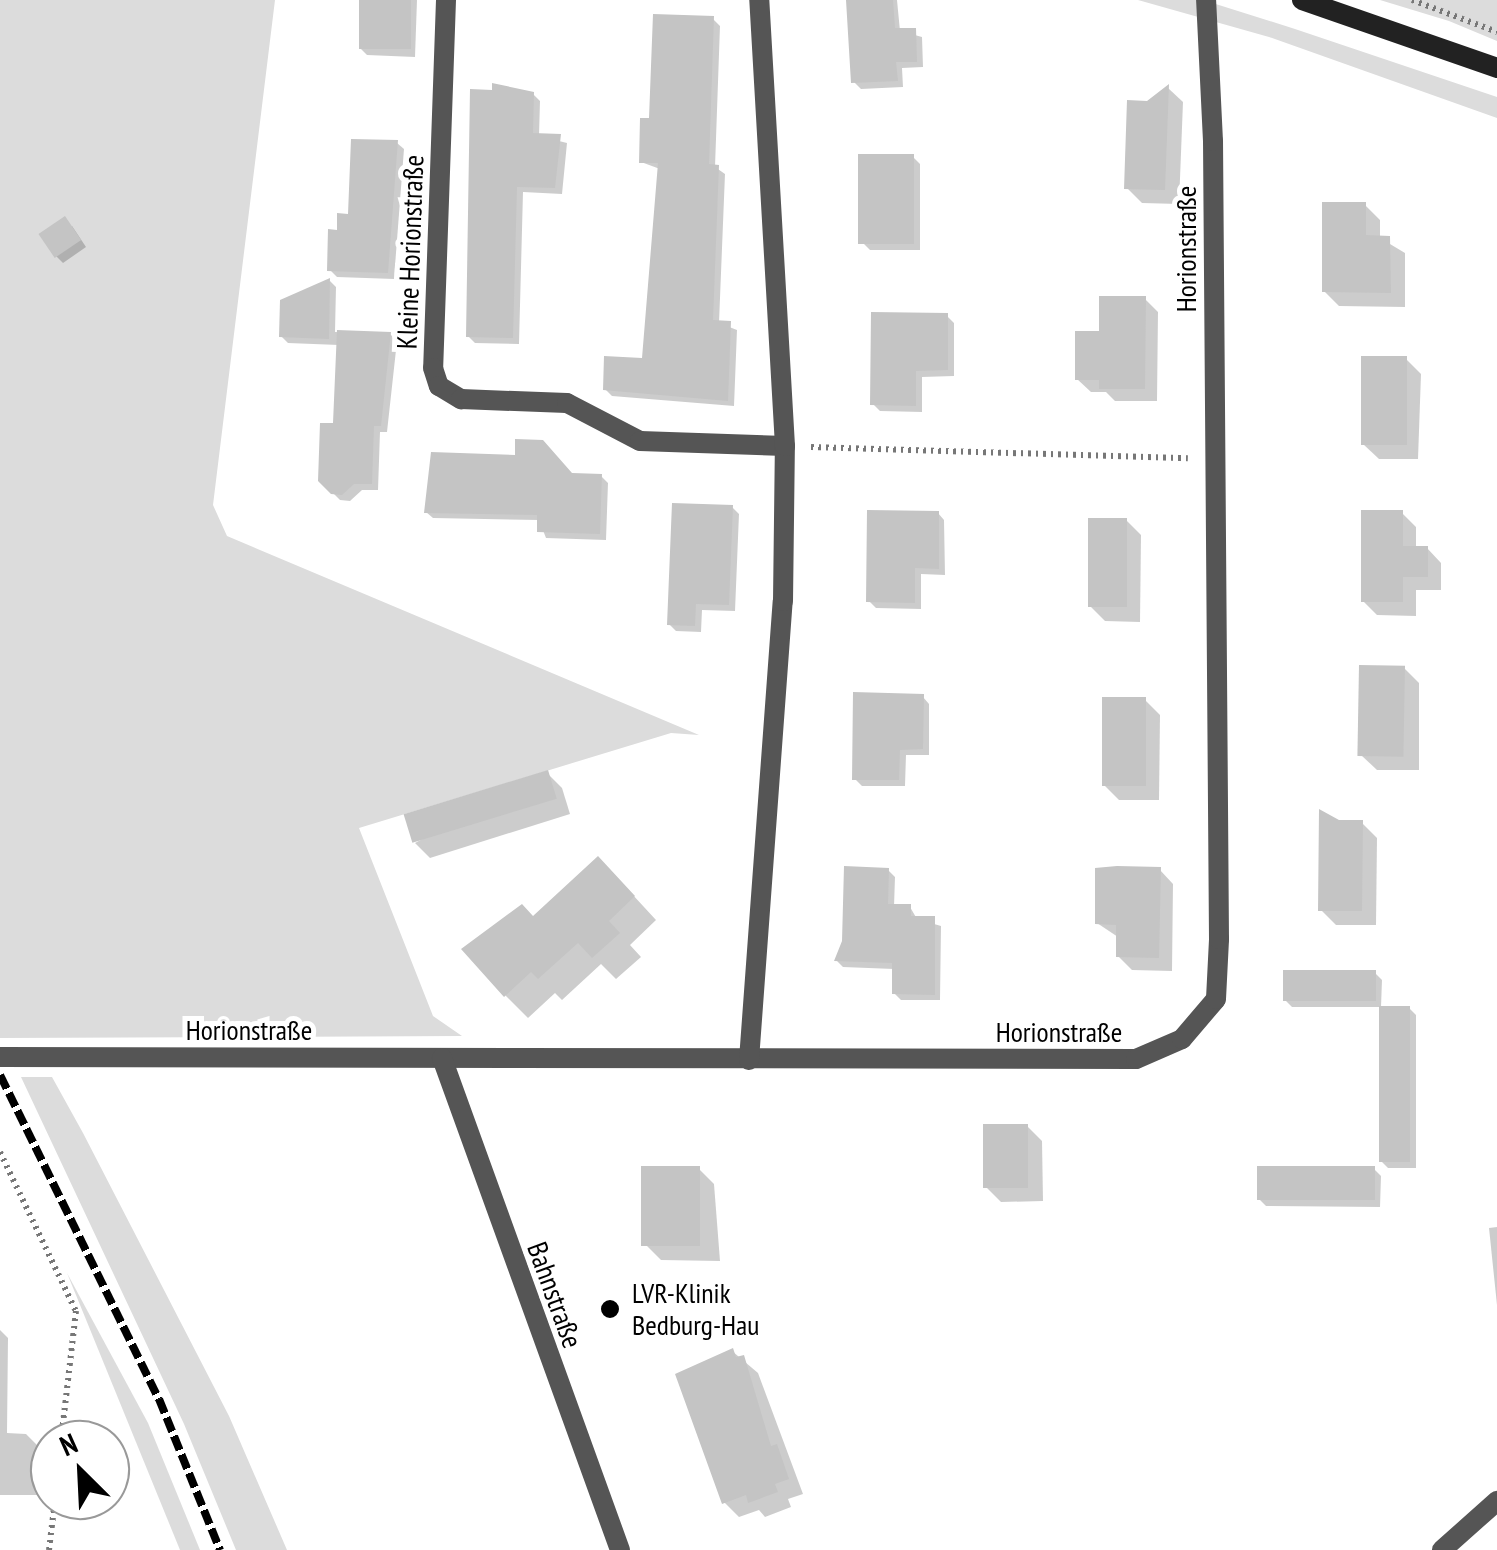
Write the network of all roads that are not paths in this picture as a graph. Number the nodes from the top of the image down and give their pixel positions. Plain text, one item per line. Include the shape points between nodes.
1 (446, 0) edge
2 (759, 0) edge
3 (1206, 0) edge
4 (1302, 0) edge
5 (1497, 68) edge
6 (785, 446) junction
7 (0, 1057) edge
8 (442, 1058) junction
9 (748, 1060) junction
10 (1497, 1501) edge
11 (620, 1550) edge
12 (1442, 1550) edge

1 - 6 street, Kleine Horionstraße via 433,368 440,386 460,400 567,403 640,441
2 - 6 street
3 - 9 street, Horionstraße via 1216,999 1182,1039 1136,1059
4 - 5 main road
6 - 9 street via 783,601
7 - 8 street, Horionstraße
8 - 9 street, Horionstraße
8 - 11 street, Bahnstraße
10 - 12 street

